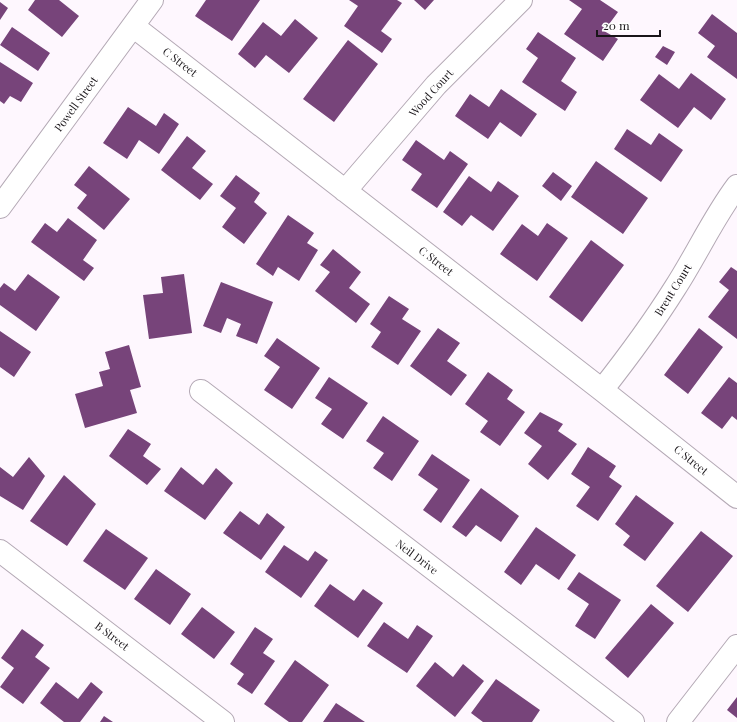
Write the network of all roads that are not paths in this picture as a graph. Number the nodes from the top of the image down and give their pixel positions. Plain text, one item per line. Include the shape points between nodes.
1 (152, 0) edge
2 (521, 0) edge
3 (133, 26) junction
4 (737, 186) edge
5 (345, 191) junction
6 (0, 207) edge
7 (602, 390) junction
8 (201, 391) dead end
9 (737, 497) edge
10 (0, 551) edge
11 (737, 646) edge
12 (223, 722) edge
13 (633, 722) edge
14 (678, 722) edge

1 - 3 street, Powell Street
2 - 5 street, Wood Court via 436,85
3 - 5 street, C Street
3 - 6 street, Powell Street
4 - 7 street, Brent Court via 706,233 668,300
5 - 7 street, C Street
7 - 9 street, C Street
8 - 13 street, Neil Drive
10 - 12 street, B Street
11 - 14 street

